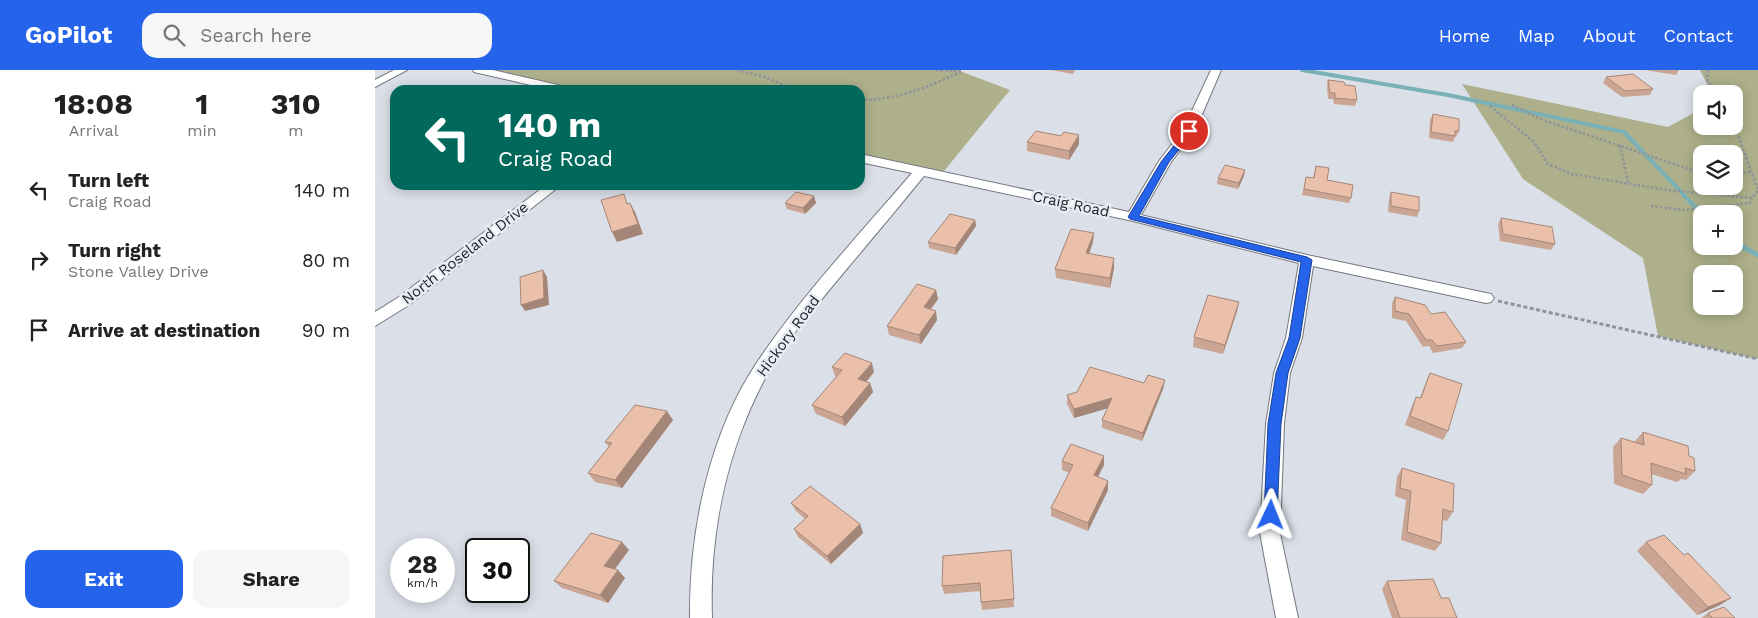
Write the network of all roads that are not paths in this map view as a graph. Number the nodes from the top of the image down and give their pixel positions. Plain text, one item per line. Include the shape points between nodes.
1 (402, 70) edge
2 (477, 70) edge
3 (1216, 70) edge
4 (375, 84) edge
5 (544, 85) edge
6 (865, 159) edge
7 (920, 172) junction
8 (548, 190) edge
9 (1133, 217) junction
10 (1307, 260) junction
11 (1485, 298) road end
12 (375, 320) edge
13 (701, 618) edge
14 (1287, 618) edge

1 - 4 street
2 - 5 street
3 - 9 street via 1189,131 1165,162
6 - 7 street, Craig Road
7 - 9 street, Craig Road
7 - 13 street, Hickory Road via 802,313 763,366 734,423 715,484 700,574
8 - 12 street, North Roseland Drive
9 - 10 street, Craig Road
10 - 11 street, Craig Road
10 - 14 street via 1294,338 1282,373 1275,424 1270,534

